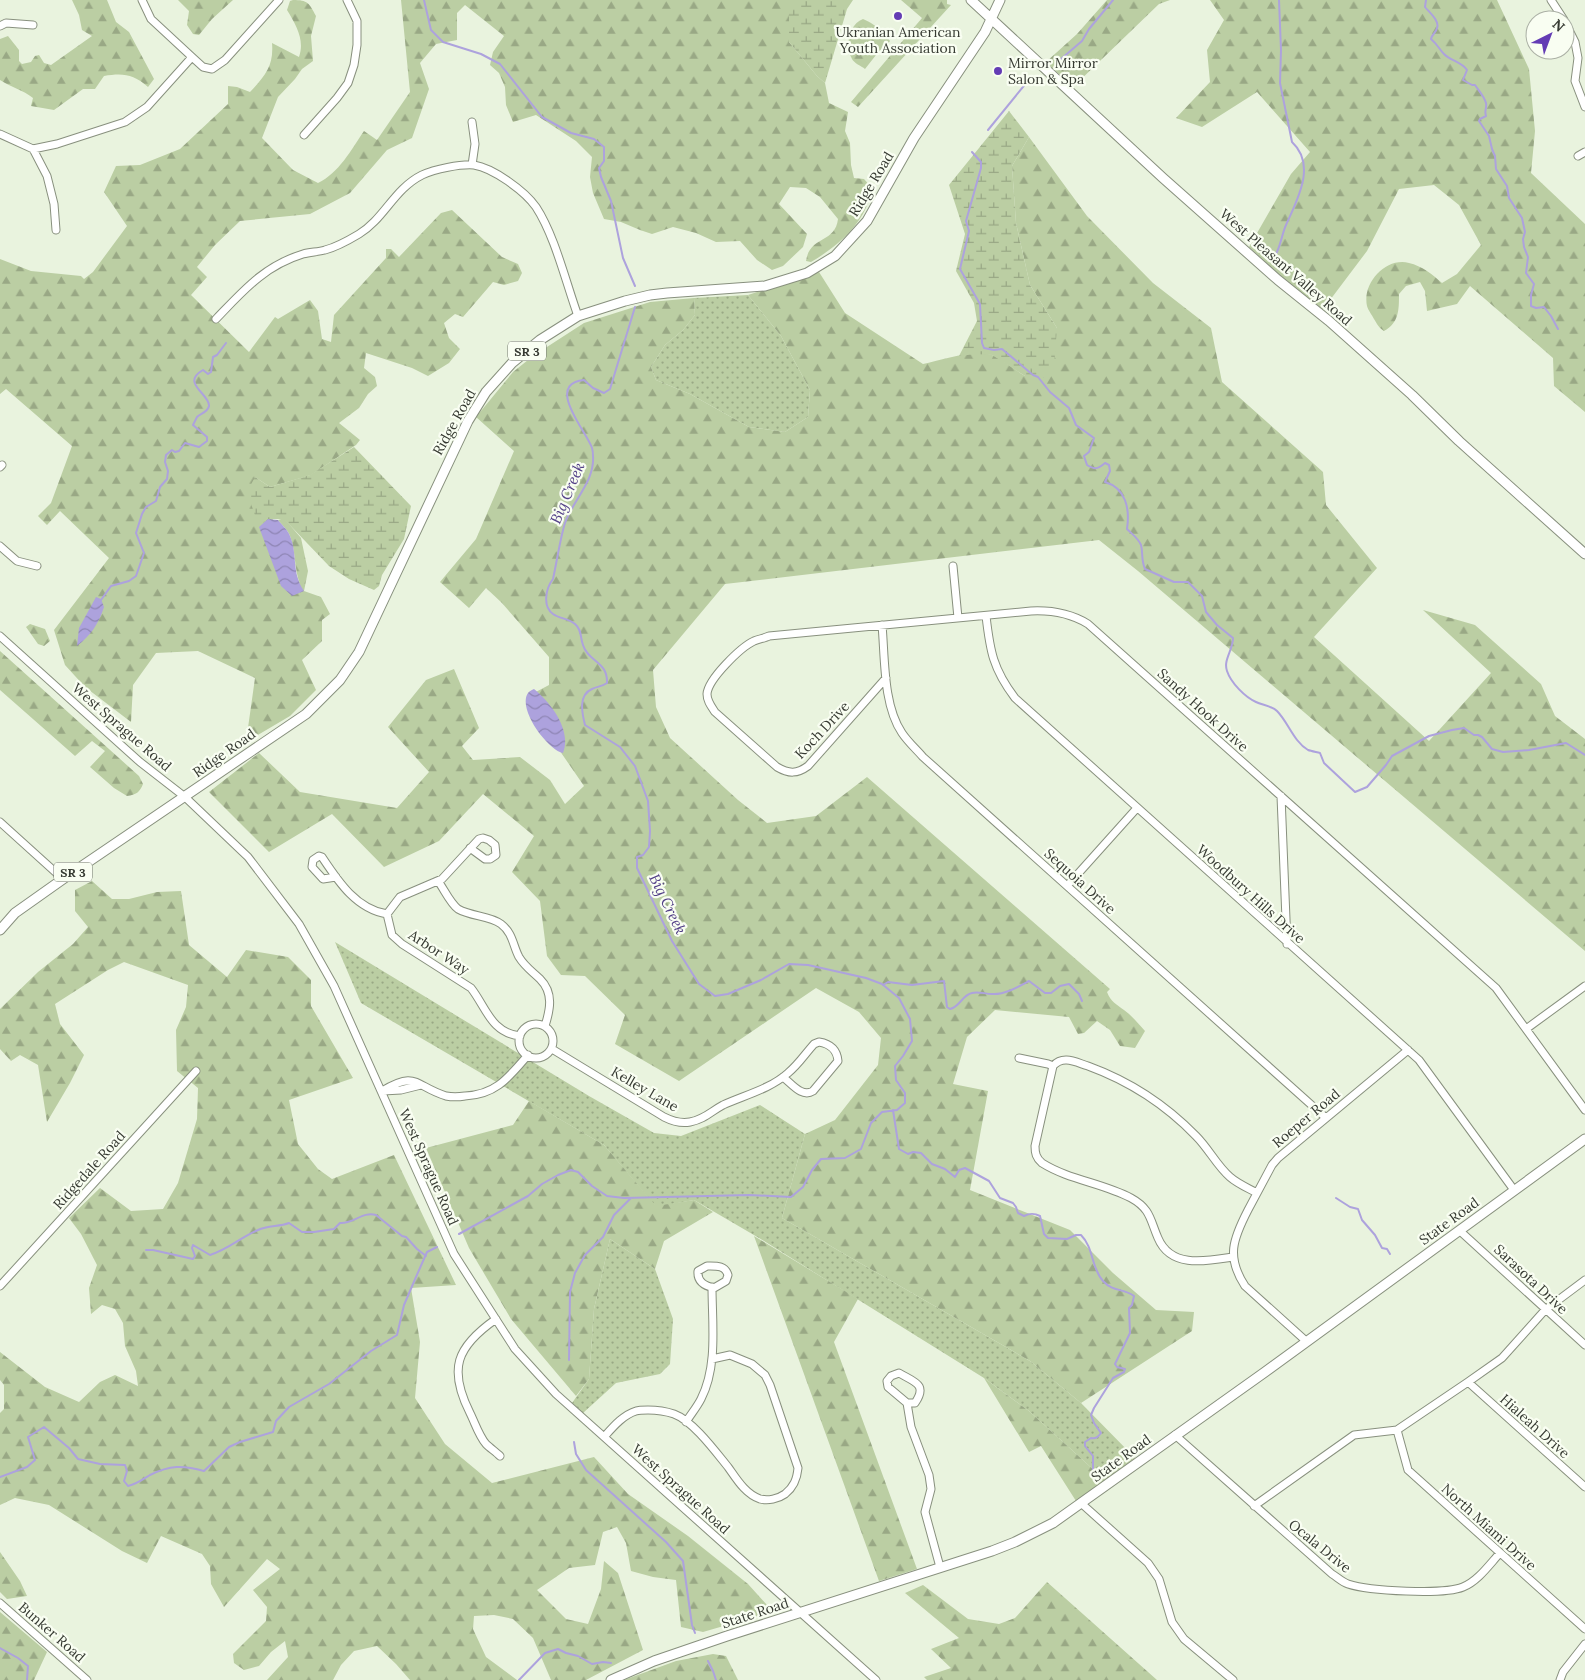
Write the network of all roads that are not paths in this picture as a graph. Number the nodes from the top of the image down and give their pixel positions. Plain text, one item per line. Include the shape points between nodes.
1 (142, 0) edge
2 (279, 0) edge
3 (346, 0) edge
4 (971, 0) edge
5 (1000, 0) edge
6 (992, 19) junction
7 (32, 25) dead end
8 (0, 26) edge
9 (1575, 42) edge
10 (192, 58) junction
11 (1585, 107) edge
12 (472, 122) dead end
13 (0, 134) edge
14 (304, 135) dead end
15 (33, 149) junction
16 (472, 165) junction
17 (56, 230) dead end
18 (578, 316) junction
19 (216, 319) dead end
20 (0, 546) edge
21 (1585, 554) edge
22 (37, 566) dead end
23 (954, 566) dead end
24 (986, 616) junction
25 (958, 618) junction
26 (882, 625) junction
27 (0, 636) edge
28 (886, 678) junction
29 (707, 696) joint
30 (1281, 796) junction
31 (185, 797) junction
32 (1137, 808) junction
33 (0, 822) edge
34 (470, 848) dead end
35 (336, 877) dead end
36 (63, 879) junction
37 (438, 881) junction
38 (1067, 886) junction
39 (387, 914) junction
40 (0, 930) edge
41 (1287, 944) junction
42 (1585, 986) edge
43 (545, 1026) junction
44 (1526, 1029) junction
45 (520, 1036) junction
46 (552, 1048) junction
47 (1408, 1050) junction
48 (528, 1055) junction
49 (1019, 1058) dead end
50 (1053, 1066) junction
51 (196, 1071) dead end
52 (783, 1077) junction
53 (382, 1092) junction
54 (1585, 1110) edge
55 (1326, 1118) junction
56 (1585, 1139) edge
57 (1514, 1190) junction
58 (1257, 1193) junction
59 (1460, 1231) junction
60 (1233, 1258) junction
61 (1585, 1280) edge
62 (0, 1286) edge
63 (712, 1287) dead end
64 (1545, 1310) junction
65 (496, 1319) junction
66 (1306, 1341) junction
67 (1585, 1345) edge
68 (712, 1359) junction
69 (1468, 1382) junction
70 (907, 1403) junction
71 (686, 1422) junction
72 (1397, 1430) junction
73 (1175, 1435) junction
74 (604, 1437) junction
75 (500, 1456) dead end
76 (1585, 1488) edge
77 (1082, 1504) junction
78 (1254, 1506) junction
79 (1500, 1553) junction
80 (940, 1567) junction
81 (0, 1603) edge
82 (801, 1613) junction
83 (1585, 1629) edge
84 (1585, 1644) edge
85 (87, 1680) edge
86 (611, 1680) edge
87 (876, 1680) edge
88 (1233, 1680) edge
89 (1560, 1680) edge

1 - 10 street via 151,19
2 - 10 street via 225,60 212,69 203,67
3 - 14 street via 357,21 354,65 348,83
4 - 6 main road, West Pleasant Valley Road
5 - 6 main road, Ridge Road / SR 3
6 - 18 main road, Ridge Road / SR 3 via 914,138 867,221 835,256 807,272 765,286 650,295
6 - 21 main road, West Pleasant Valley Road via 1163,178 1329,321
7 - 8 street via 6,23
9 - 11 street via 1578,58 1575,81
10 - 15 street via 147,107 125,122
12 - 16 street via 475,144
13 - 15 street
15 - 17 street via 48,176
16 - 18 street via 498,175 535,205 552,240
16 - 19 street via 446,168 405,186 365,230 327,250 303,254 275,266 254,280
18 - 31 main road, Ridge Road / SR 3 via 512,363 486,392 454,448 359,652 340,680 306,714
20 - 22 street via 17,561
23 - 25 street
24 - 25 street, Sandy Hook Drive
24 - 30 street, Sandy Hook Drive via 1057,612 1088,624
24 - 32 street, Woodbury Hills Drive via 993,660 1015,698
25 - 26 street, Sandy Hook Drive
26 - 28 street, Sequoia Drive
26 - 29 street, Sandy Hook Drive via 770,636 754,642 740,651 711,683
27 - 31 street, West Sprague Road via 140,762
28 - 29 street, Koch Drive via 808,766 795,773 778,767 715,712
28 - 38 street, Sequoia Drive via 894,717 912,745
30 - 41 street
30 - 44 street, Sandy Hook Drive via 1496,988
31 - 36 main road, Ridge Road / SR 3
31 - 53 street, West Sprague Road via 248,857 299,924 334,986
32 - 38 street
32 - 41 street, Woodbury Hills Drive
33 - 36 street
34 - 37 street
35 - 39 street via 366,908
36 - 40 main road, Ridge Road / SR 3 via 15,913
37 - 39 street via 400,897
37 - 43 street via 458,909 491,919 512,936 522,961 545,984 551,1010
38 - 55 street, Sequoia Drive
39 - 45 street, Arbor Way via 392,935 471,988 488,1018 498,1027
41 - 47 street, Woodbury Hills Drive
42 - 44 street
43 - 45 street via 530,1025
43 - 46 street via 552,1033
44 - 54 street, Sandy Hook Drive
45 - 48 street via 520,1047
46 - 48 street via 538,1058
46 - 52 street, Kelley Lane via 664,1117 679,1122 704,1118
47 - 55 street, Roeper Road
47 - 57 street, Woodbury Hills Drive via 1419,1060
48 - 53 street via 503,1083 479,1095 447,1096 410,1080 395,1083
49 - 50 street
50 - 58 street via 1069,1059 1116,1078 1153,1099 1197,1137 1230,1177
50 - 60 street via 1035,1146 1037,1159 1042,1164 1137,1202 1152,1219 1161,1243 1175,1256 1196,1262
51 - 62 street, Ridgedale Road
52 - 52 street, Kelley Lane via 804,1094 813,1092 838,1062 837,1055 832,1047 819,1042 814,1044
53 - 65 street, West Sprague Road via 454,1254
55 - 58 street, Roeper Road via 1278,1158
56 - 57 main road, State Road
57 - 59 main road, State Road
58 - 60 street, Roeper Road via 1236,1235
59 - 64 street, Sarasota Drive
59 - 66 main road, State Road
60 - 66 street, Roeper Road via 1245,1286
61 - 64 street
63 - 68 street
64 - 67 street, Sarasota Drive
64 - 69 street via 1502,1358
65 - 74 street, West Sprague Road via 515,1349 556,1394
65 - 75 street via 471,1338 459,1362 458,1373 459,1388 485,1443
66 - 73 main road, State Road
68 - 71 street via 701,1399
68 - 71 street via 730,1355 752,1364 765,1375 798,1468 797,1480 782,1496 759,1499 742,1486
69 - 72 street
69 - 76 street, Hialeah Drive
70 - 70 street via 888,1388 887,1381 891,1376 899,1374 919,1384 920,1396 915,1403
70 - 80 street via 911,1427 929,1475 931,1490 925,1512
71 - 74 street via 675,1414 659,1410 637,1410 618,1422
72 - 78 street via 1354,1435
72 - 79 street, North Miami Drive via 1408,1470
73 - 77 main road, State Road
73 - 78 street, Ocala Drive
74 - 82 street, West Sprague Road
77 - 80 main road, State Road via 1015,1542
77 - 88 street via 1148,1563 1159,1579 1172,1622 1184,1638
78 - 79 street, Ocala Drive via 1332,1574 1346,1584 1364,1588 1453,1590 1474,1580
79 - 83 street, North Miami Drive
80 - 82 main road, State Road
81 - 85 street, Bunker Road
82 - 86 main road, State Road via 654,1661
82 - 87 street, West Sprague Road
84 - 89 street

